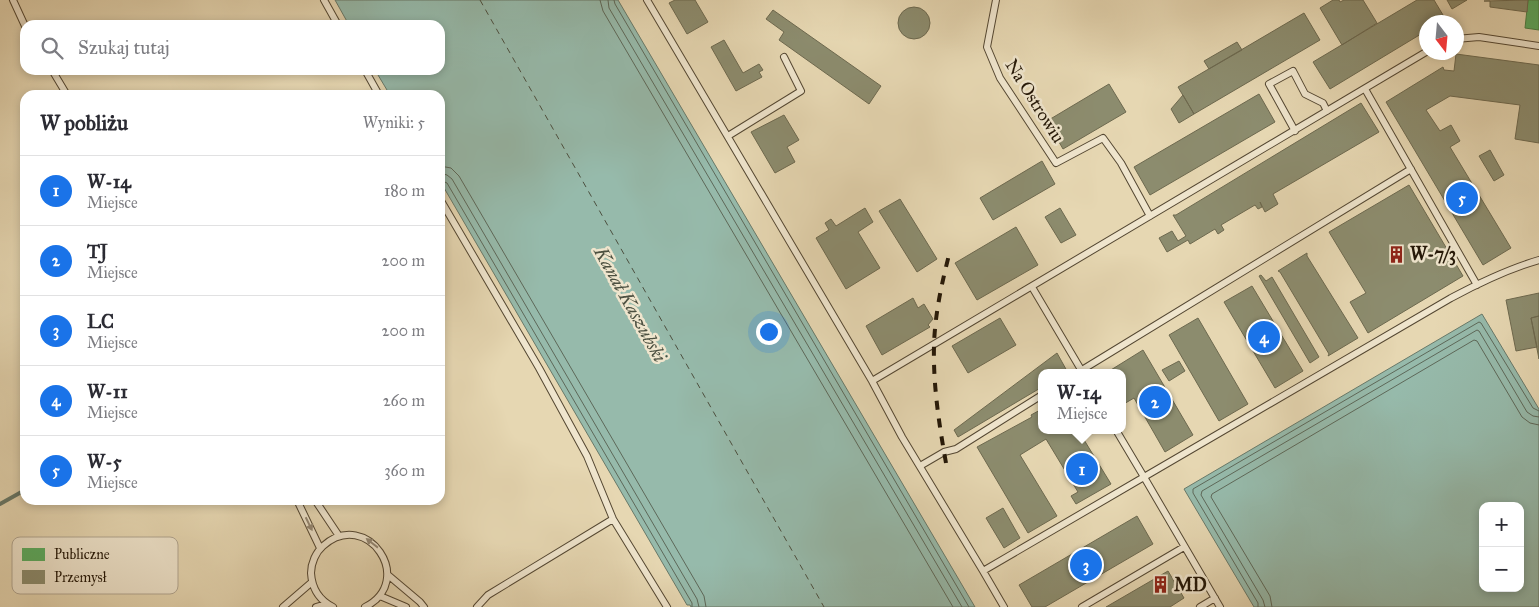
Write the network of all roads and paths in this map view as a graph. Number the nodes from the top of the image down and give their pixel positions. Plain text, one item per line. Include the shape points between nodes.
1 (12, 0) edge
2 (324, 0) edge
3 (647, 0) edge
4 (996, 0) edge
5 (22, 20) edge
6 (335, 20) edge
7 (1464, 38) edge
8 (1539, 46) edge
9 (1419, 56) edge
10 (784, 57) dead end
11 (55, 75) edge
12 (367, 75) edge
13 (1366, 88) junction
14 (64, 90) edge
15 (376, 90) edge
16 (1327, 111) junction
17 (1295, 130) junction
18 (728, 136) junction
19 (1411, 169) junction
20 (445, 208) edge
21 (1150, 216) junction
22 (1539, 260) edge
23 (1477, 284) junction
24 (1032, 287) junction
25 (1078, 369) edge
26 (1085, 369) edge
27 (872, 381) junction
28 (1038, 398) edge
29 (1118, 434) edge
30 (920, 466) junction
31 (1144, 477) junction
32 (299, 505) edge
33 (318, 505) edge
34 (613, 519) junction
35 (339, 536) junction
36 (1184, 547) junction
37 (320, 548) junction
38 (983, 571) junction
39 (388, 576) junction
40 (312, 582) junction
41 (380, 596) junction
42 (1214, 598) junction
43 (326, 604) junction
44 (283, 607) edge
45 (316, 607) edge
46 (333, 607) edge
47 (366, 607) edge
48 (406, 607) edge
49 (424, 607) edge
50 (477, 607) edge
51 (667, 607) edge
52 (1004, 607) edge
53 (1082, 607) edge
54 (1200, 607) edge
55 (1220, 607) edge

1 - 5 lane
2 - 6 lane
3 - 18 lane
4 - 21 lane, Na Ostrowiu via 987,47 1000,78 1056,163 1103,138 1121,163
7 - 8 lane via 1479,37
9 - 13 lane
10 - 18 lane via 801,91
11 - 14 lane
12 - 15 lane
13 - 16 lane
13 - 19 lane
16 - 17 lane
16 - 17 lane via 1323,103 1305,94 1293,71 1270,84
17 - 21 lane
18 - 27 lane
19 - 23 lane
19 - 26 lane
20 - 34 lane via 587,456
21 - 24 lane
22 - 23 lane
23 - 31 lane
24 - 25 lane
24 - 27 lane
27 - 30 lane
28 - 30 lane via 956,449
29 - 31 lane
30 - 38 lane
31 - 36 lane
31 - 38 lane
32 -> 37 lane
33 - 35 lane
34 - 50 lane via 488,595
34 - 51 lane
35 - 37 lane
39 -> 35 lane via 382,552 374,543 363,537
36 - 42 lane
36 - 53 lane
37 - 40 lane via 311,570
38 - 52 lane
39 - 41 lane
39 - 49 lane
40 - 43 lane
40 - 44 lane
41 - 47 lane
41 - 48 lane
42 - 54 lane
42 - 55 lane
43 - 45 lane
43 - 46 lane

